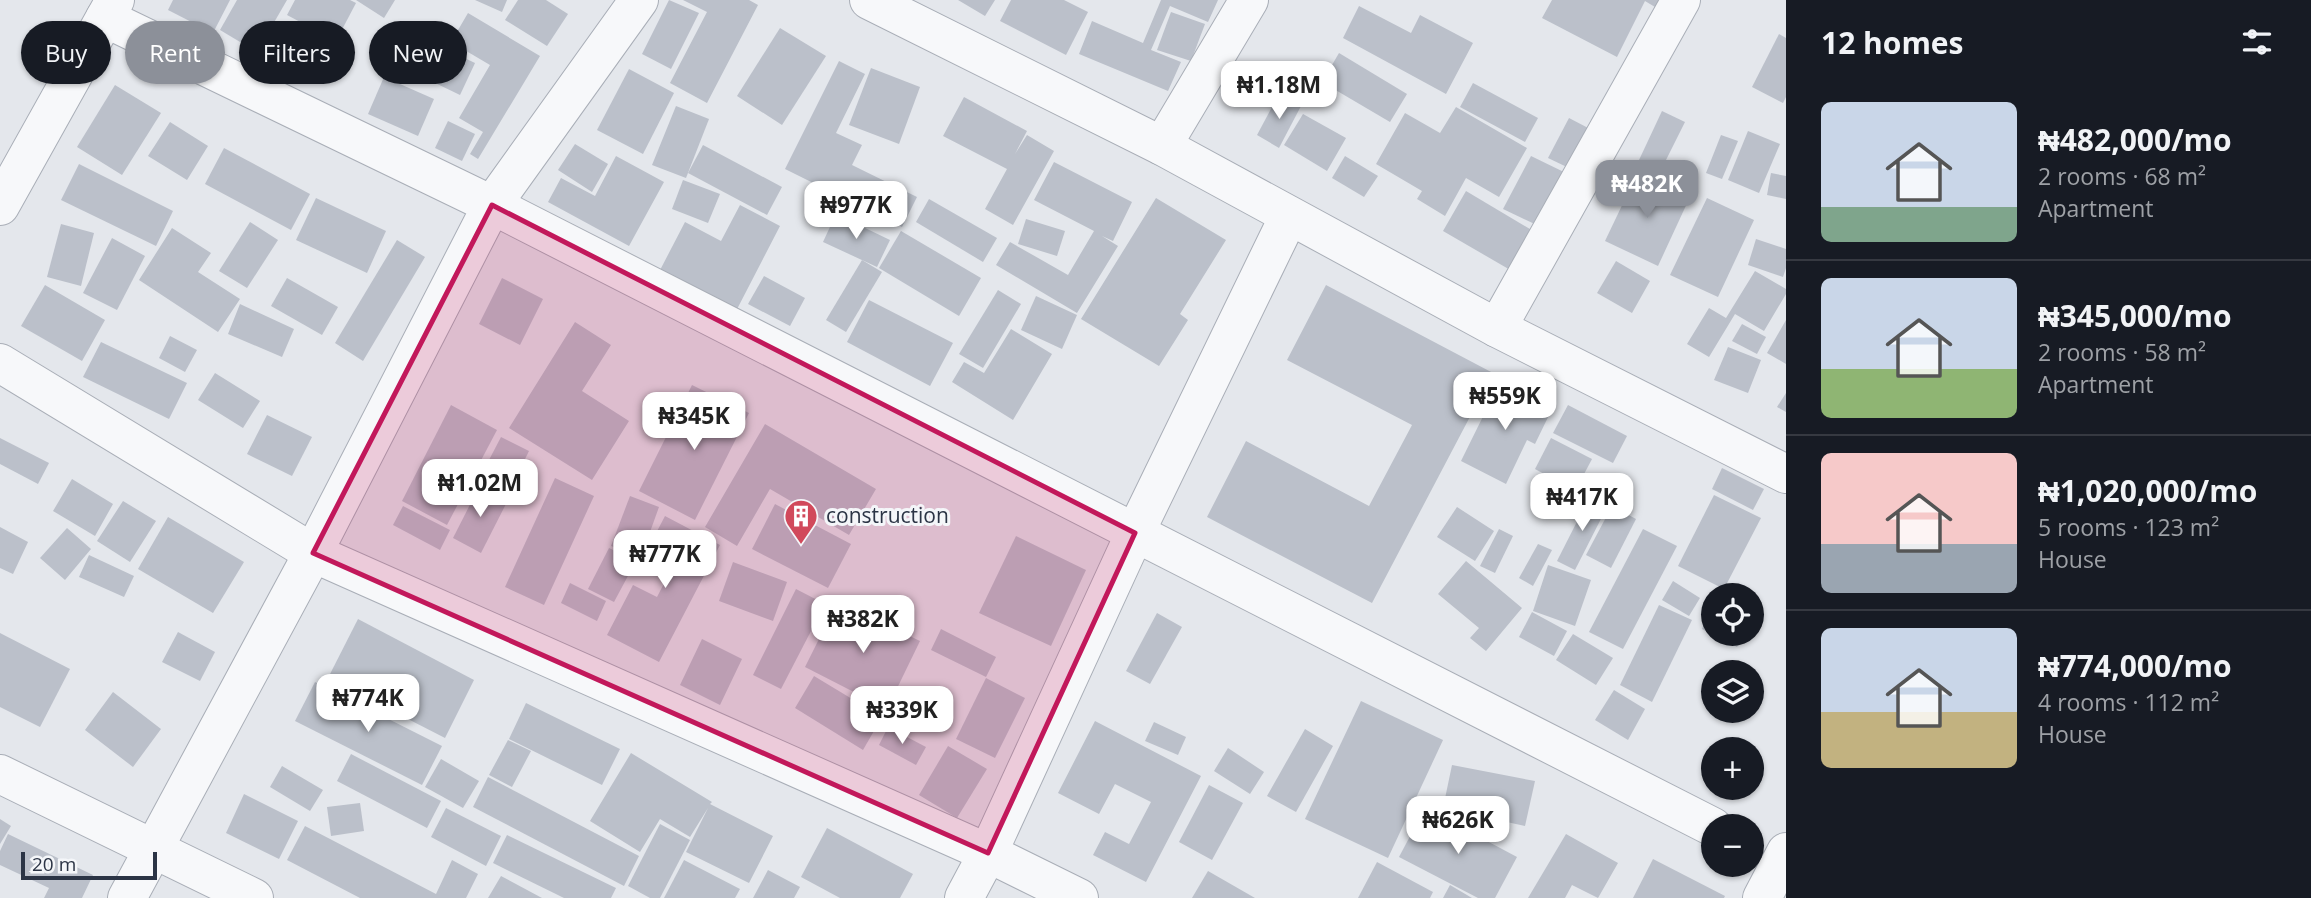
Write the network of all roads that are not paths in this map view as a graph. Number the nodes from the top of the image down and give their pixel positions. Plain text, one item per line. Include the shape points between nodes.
1 (639, 0) edge
2 (869, 0) edge
3 (1249, 0) edge
4 (1681, 0) edge
5 (110, 9) edge
6 (1162, 146) junction
7 (492, 205) junction
8 (0, 206) edge
9 (1289, 216) junction
10 (1497, 328) junction
11 (0, 363) edge
12 (1786, 474) edge
13 (1135, 533) junction
14 (313, 553) junction
15 (0, 774) edge
16 (1701, 821) edge
17 (154, 850) junction
18 (988, 853) junction
19 (1776, 856) edge
20 (127, 898) edge
21 (254, 898) edge
22 (964, 898) edge
23 (1079, 898) edge
24 (1762, 898) edge

1 - 7 street
2 - 6 street
3 - 6 street
4 - 10 street
5 - 7 street
5 - 8 street
6 - 9 street
7 - 13 street
7 - 14 street
9 - 10 street
9 - 13 street
10 - 12 street
11 - 14 street
13 - 16 street
13 - 18 street
14 - 17 street
14 - 18 street
15 - 17 street
17 - 20 street
17 - 21 street
18 - 22 street
18 - 23 street
19 - 24 street

